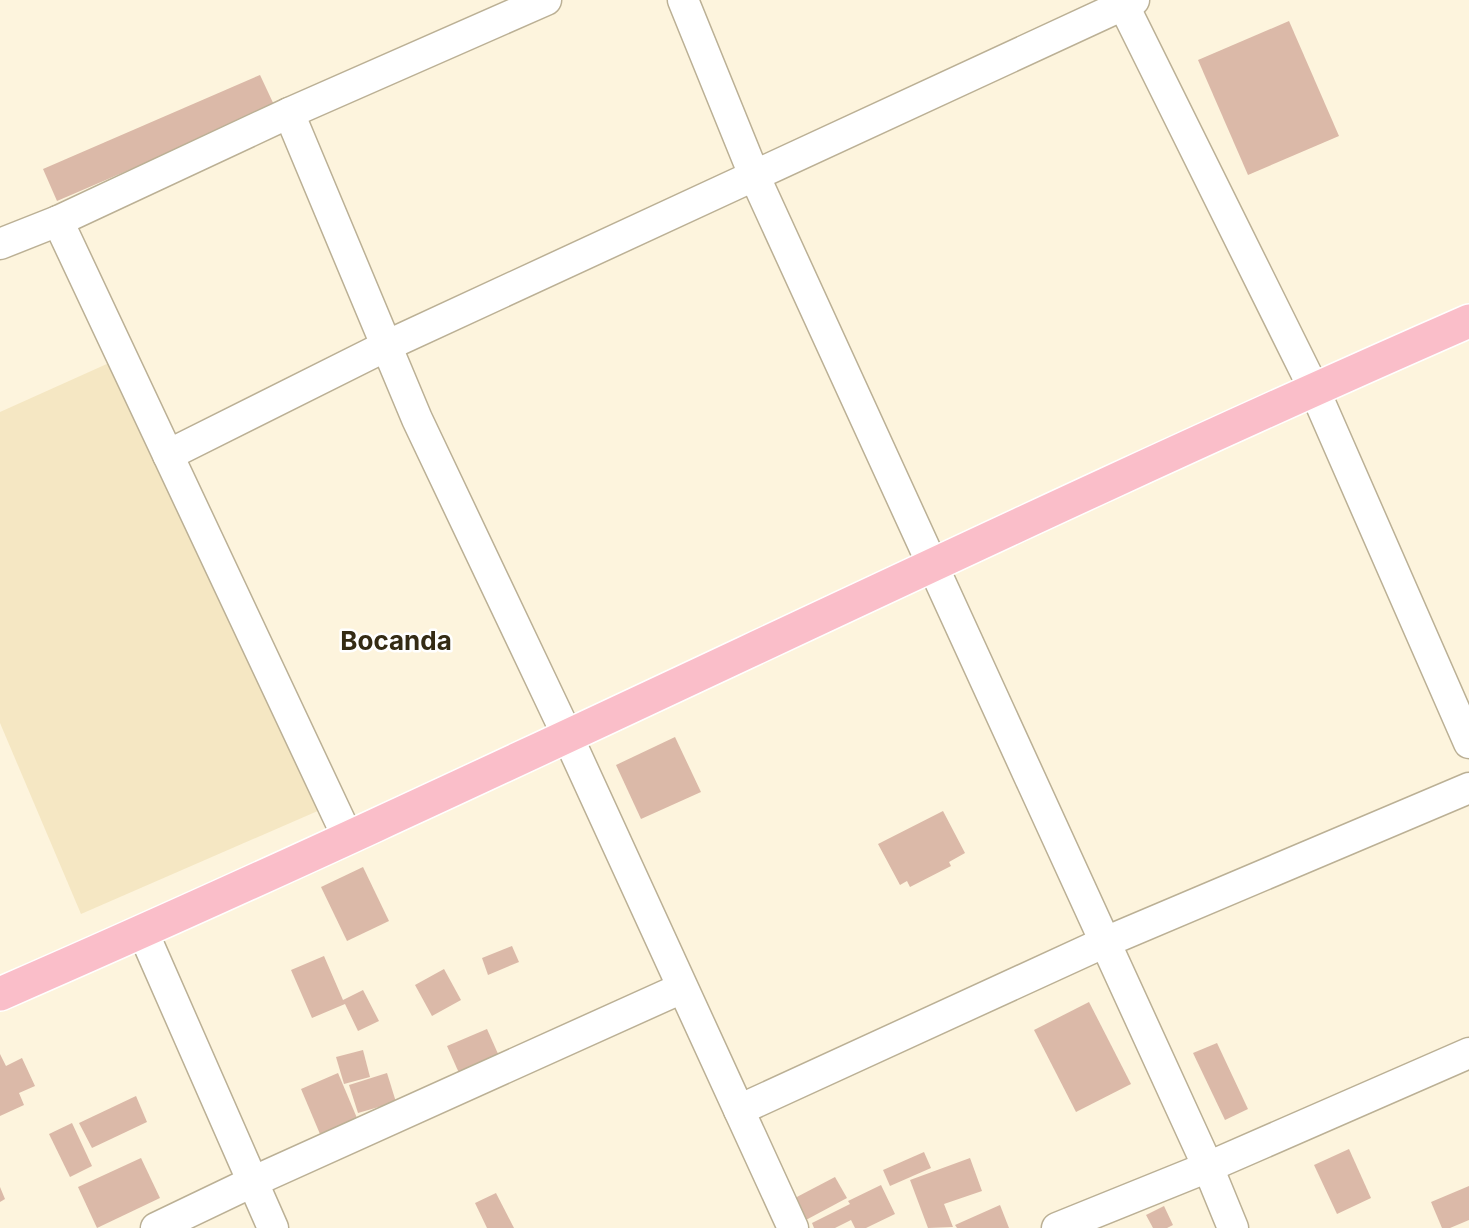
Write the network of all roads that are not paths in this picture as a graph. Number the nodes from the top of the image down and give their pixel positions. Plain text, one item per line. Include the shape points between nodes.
1 (546, 0) edge
2 (683, 0) edge
3 (1126, 1) edge
4 (289, 113) junction
5 (754, 175) junction
6 (58, 221) junction
7 (0, 244) edge
8 (1469, 321) edge
9 (386, 346) junction
10 (1314, 389) junction
11 (168, 455) junction
12 (933, 564) junction
13 (568, 737) junction
14 (1469, 743) edge
15 (1469, 788) edge
16 (348, 838) junction
17 (143, 932) junction
18 (1103, 943) junction
19 (682, 988) junction
20 (0, 994) edge
21 (1469, 1053) edge
22 (739, 1110) junction
23 (1208, 1167) junction
24 (252, 1182) junction
25 (156, 1228) edge
26 (273, 1228) edge
27 (793, 1228) edge
28 (1057, 1228) edge
29 (1233, 1228) edge

1 - 4 street
2 - 5 street
3 - 5 street
3 - 10 street
4 - 6 street
4 - 9 street
5 - 9 street
5 - 12 street
6 - 7 street
6 - 11 street
8 - 10 main road
9 - 11 street
9 - 13 street
10 - 12 main road
10 - 14 street
11 - 16 street
12 - 13 main road
12 - 18 street
13 - 16 main road
13 - 19 street
15 - 18 street
16 - 17 main road
17 - 20 main road
17 - 24 street
18 - 22 street
18 - 23 street
19 - 22 street
19 - 24 street
21 - 23 street
22 - 27 street
23 - 28 street
23 - 29 street
24 - 25 street
24 - 26 street

